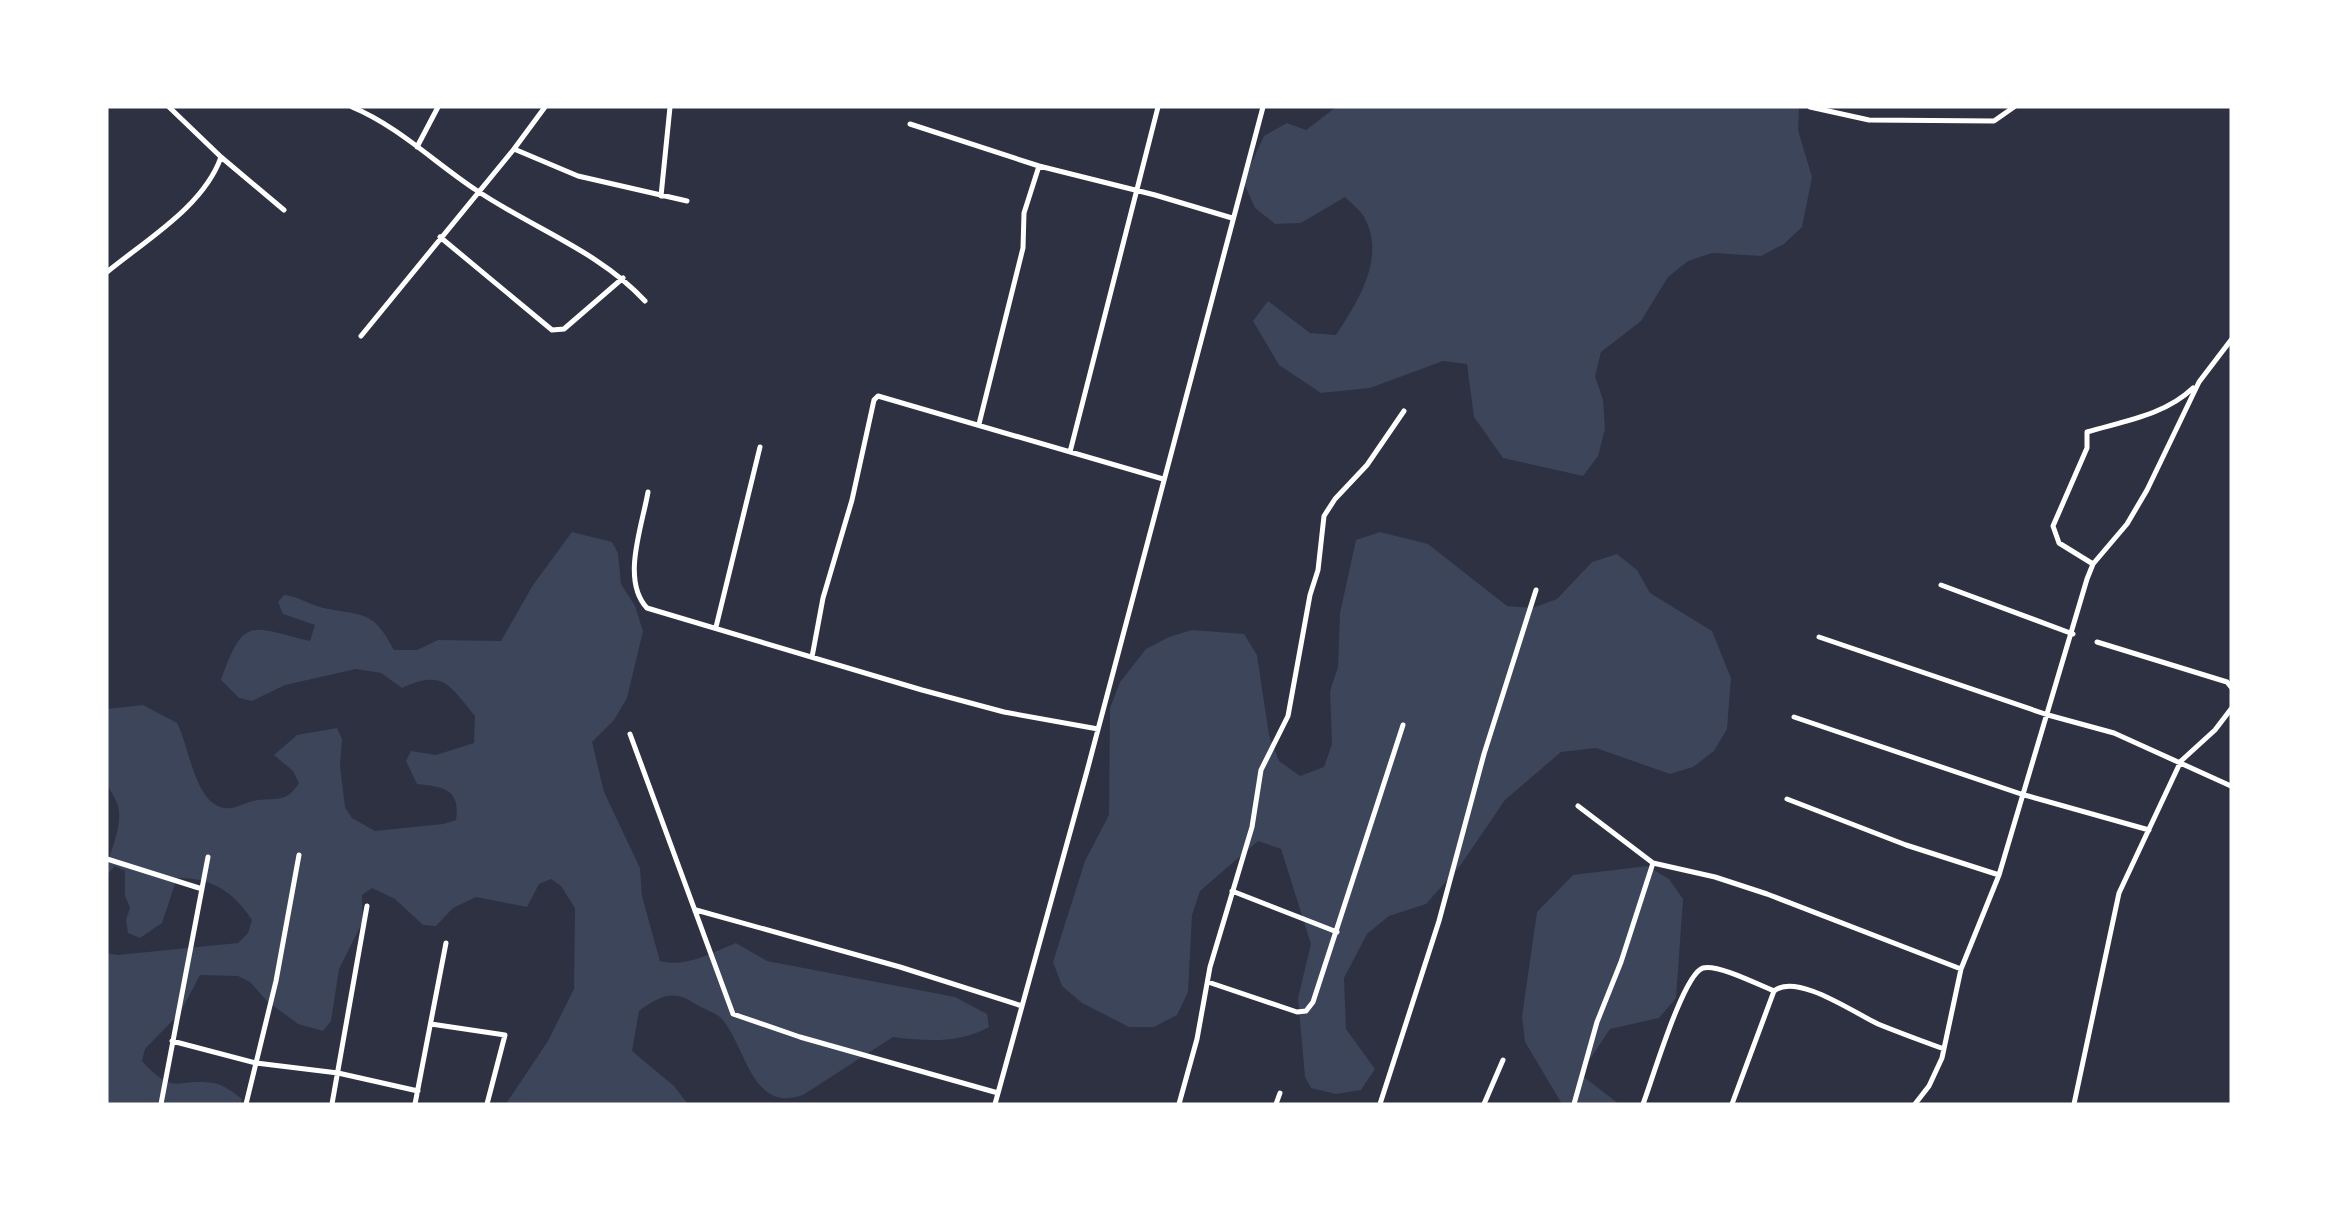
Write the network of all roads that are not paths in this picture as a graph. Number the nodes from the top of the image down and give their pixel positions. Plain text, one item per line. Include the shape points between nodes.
1 (169, 107) edge
2 (352, 107) edge
3 (438, 107) edge
4 (545, 107) edge
5 (670, 107) edge
6 (1158, 107) edge
7 (1263, 107) edge
8 (1810, 107) edge
9 (2014, 107) edge
10 (910, 124) dead end
11 (417, 147) junction
12 (514, 149) junction
13 (221, 157) junction
14 (1039, 166) junction
15 (477, 191) junction
16 (1137, 191) junction
17 (661, 195) junction
18 (687, 201) dead end
19 (284, 210) dead end
20 (1231, 218) junction
21 (440, 237) junction
22 (107, 272) edge
23 (622, 278) junction
24 (645, 301) dead end
25 (361, 336) dead end
26 (2231, 340) edge
27 (2199, 382) junction
28 (1404, 411) dead end
29 (979, 424) junction
30 (760, 447) dead end
31 (1070, 452) junction
32 (1163, 479) junction
33 (648, 492) dead end
34 (2093, 565) junction
35 (1941, 585) dead end
36 (1536, 590) dead end
37 (716, 628) junction
38 (2073, 634) junction
39 (1819, 636) dead end
40 (2097, 642) dead end
41 (812, 657) junction
42 (2231, 687) edge
43 (2231, 709) edge
44 (2048, 715) junction
45 (1794, 717) dead end
46 (1403, 725) dead end
47 (1098, 729) junction
48 (630, 734) dead end
49 (2181, 761) junction
50 (2231, 786) edge
51 (2021, 794) junction
52 (1787, 799) dead end
53 (1578, 806) dead end
54 (2148, 830) junction
55 (299, 855) dead end
56 (208, 857) dead end
57 (107, 859) edge
58 (1653, 863) junction
59 (1999, 875) junction
60 (199, 888) junction
61 (1232, 891) junction
62 (367, 905) dead end
63 (696, 910) junction
64 (1337, 932) junction
65 (446, 943) dead end
66 (1961, 968) junction
67 (1208, 982) junction
68 (1774, 991) junction
69 (1022, 1006) junction
70 (431, 1024) junction
71 (172, 1041) junction
72 (1944, 1049) junction
73 (1503, 1060) dead end
74 (256, 1063) junction
75 (338, 1073) junction
76 (418, 1091) junction
77 (998, 1093) junction
78 (1280, 1093) dead end
79 (161, 1104) edge
80 (246, 1104) edge
81 (332, 1104) edge
82 (415, 1104) edge
83 (487, 1104) edge
84 (995, 1104) edge
85 (1179, 1104) edge
86 (1276, 1104) edge
87 (1380, 1104) edge
88 (1484, 1104) edge
89 (1574, 1104) edge
90 (1643, 1104) edge
91 (1732, 1104) edge
92 (1915, 1104) edge
93 (2074, 1104) edge

1 - 13 street
2 - 11 street
3 - 11 street
4 - 12 street
5 - 17 street
6 - 16 street
7 - 20 street
8 - 9 street via 1869,120 1911,121 1994,121
10 - 14 street
11 - 15 street
12 - 15 street
12 - 17 street via 578,176
13 - 19 street
13 - 22 street via 211,180 194,199
14 - 16 street
14 - 29 street via 1024,213 1023,248
15 - 21 street
15 - 23 street
16 - 20 street
16 - 31 street
17 - 18 street
20 - 32 street
21 - 23 street via 552,330 564,329
21 - 25 street
23 - 24 street
26 - 27 street
27 - 34 street via 2147,490 2127,524
27 - 34 street via 2179,401 2155,412 2087,432 2087,448 2053,526 2059,543
28 - 61 street via 1324,516 1318,570 1288,716 1261,770 1252,827
29 - 31 street
29 - 41 street via 876,397 852,500 822,598
30 - 37 street
31 - 32 street
32 - 47 street
33 - 37 street via 633,577 639,600 655,612
34 - 38 street
35 - 38 street
36 - 87 street
37 - 41 street
38 - 44 street
39 - 44 street
40 - 42 street via 2162,660
41 - 47 street via 1004,712
43 - 49 street
44 - 49 street via 2114,733
44 - 51 street
45 - 51 street
46 - 64 street
47 - 69 street
48 - 63 street
49 - 50 street
49 - 54 street
51 - 54 street
51 - 59 street
52 - 59 street
53 - 58 street
54 - 93 street via 2119,893
55 - 74 street
56 - 60 street
57 - 60 street
58 - 66 street via 1767,894
58 - 89 street via 1597,1021
59 - 66 street
60 - 71 street
61 - 64 street
61 - 67 street
62 - 75 street
63 - 69 street
63 - 77 street via 736,1016
64 - 67 street via 1313,1002 1301,1013
65 - 70 street
66 - 72 street
67 - 85 street
68 - 72 street via 1786,985 1810,991
68 - 90 street via 1715,968 1695,973
68 - 91 street
69 - 77 street
70 - 76 street
70 - 83 street via 505,1035
71 - 74 street
71 - 79 street
72 - 92 street via 1936,1073
73 - 88 street
74 - 75 street
74 - 80 street
75 - 76 street
75 - 81 street
76 - 82 street
77 - 84 street
78 - 86 street

